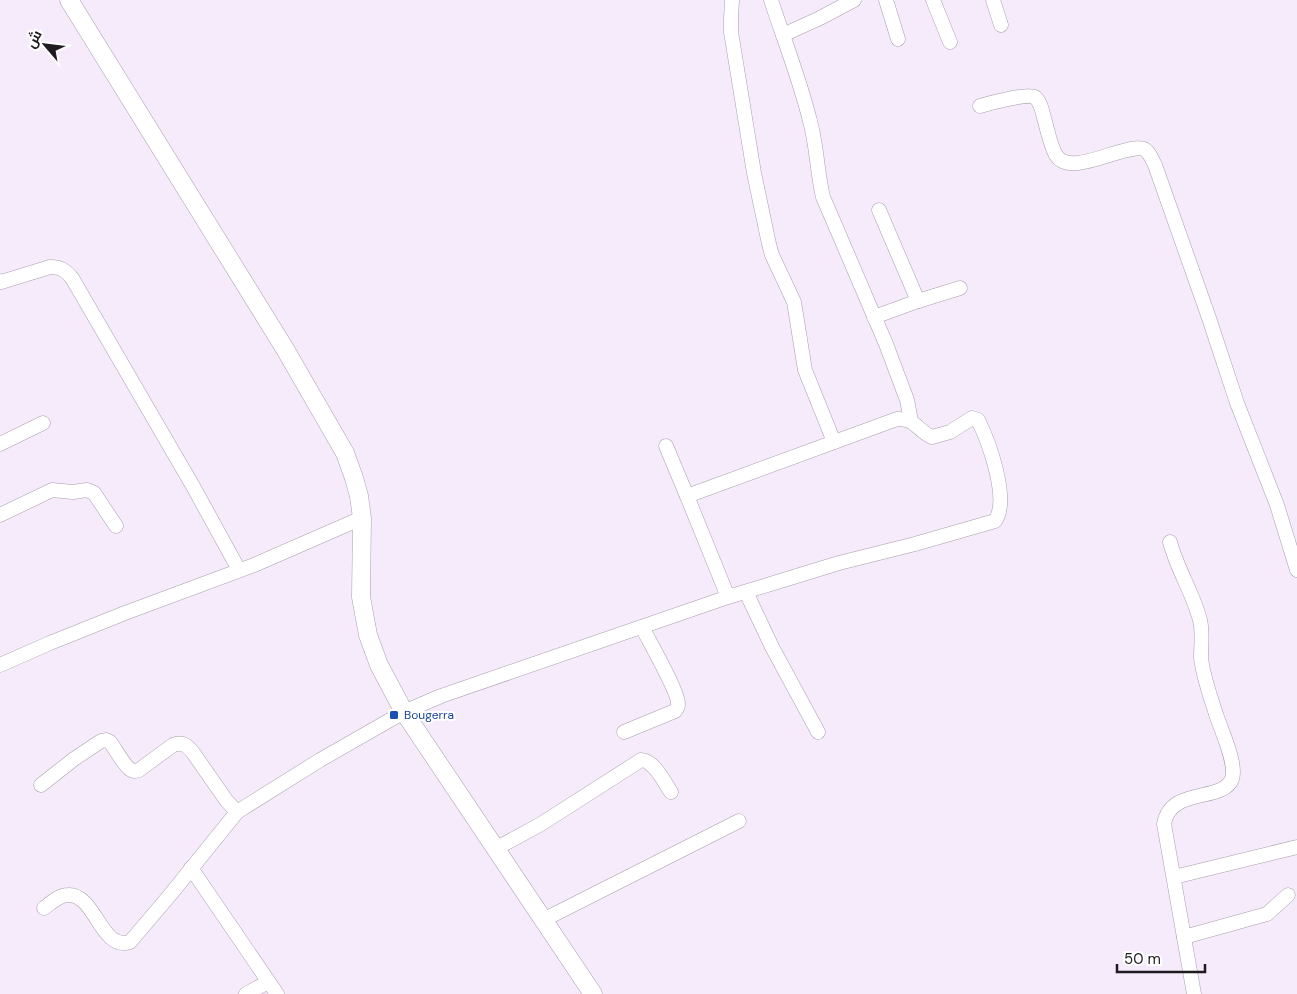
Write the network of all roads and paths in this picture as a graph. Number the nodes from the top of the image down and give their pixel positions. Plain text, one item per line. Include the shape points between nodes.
1 (69, 0) edge
2 (732, 0) edge
3 (770, 0) edge
4 (854, 0) edge
5 (886, 0) edge
6 (934, 0) edge
7 (993, 0) edge
8 (1001, 26) dead end
9 (783, 36) junction
10 (898, 39) dead end
11 (950, 42) dead end
12 (980, 106) dead end
13 (879, 210) dead end
14 (0, 282) edge
15 (960, 288) dead end
16 (918, 301) junction
17 (874, 317) junction
18 (911, 421) junction
19 (43, 423) dead end
20 (834, 442) junction
21 (0, 444) edge
22 (666, 446) dead end
23 (687, 496) junction
24 (0, 515) edge
25 (362, 518) junction
26 (116, 526) dead end
27 (1170, 542) dead end
28 (239, 570) junction
29 (1297, 570) edge
30 (746, 592) junction
31 (728, 597) junction
32 (642, 628) junction
33 (0, 665) edge
34 (404, 712) junction
35 (624, 732) dead end
36 (818, 732) dead end
37 (41, 785) dead end
38 (671, 792) dead end
39 (237, 812) junction
40 (738, 821) dead end
41 (1297, 847) edge
42 (495, 849) junction
43 (191, 868) junction
44 (1174, 877) junction
45 (1288, 895) dead end
46 (44, 908) dead end
47 (543, 920) junction
48 (1184, 937) junction
49 (268, 982) junction
50 (246, 994) edge
51 (277, 994) edge
52 (592, 994) edge
53 (1194, 994) edge

1 - 25 main road via 333,431 354,478
2 - 20 street via 731,32 769,244 794,302 805,370
3 - 9 street
4 - 9 street
5 - 10 street
6 - 11 street
7 - 8 street
9 - 17 street via 810,121 823,198
12 - 29 street via 1035,97 1042,107 1056,157 1064,162 1085,162 1134,148 1149,153 1237,403 1277,504
13 - 16 street
14 - 28 street via 50,267 66,270
15 - 16 street
16 - 17 street
17 - 18 street via 907,400
18 - 20 street via 897,419
18 - 30 street via 932,437 950,432 968,420 978,420 998,480 1000,509 995,521
19 - 21 street
20 - 23 street
22 - 23 street
23 - 31 street
24 - 26 street via 52,490 90,491
25 - 28 street
25 - 34 main road via 361,597 368,635 378,665
27 - 44 street via 1200,620 1202,667 1233,770 1232,779 1226,786 1170,808 1164,824
28 - 33 street via 50,642
30 - 31 street
30 - 36 street
31 - 32 street
32 - 34 street via 450,693
32 - 35 street via 674,690 678,707
34 - 39 street
34 - 42 main road
37 - 39 street via 101,741 110,742 130,770 135,771 178,743 189,747
38 - 42 street via 654,766 641,760
39 - 43 street
40 - 47 street
41 - 44 street
42 - 47 main road
43 - 46 street via 135,937 124,944 112,938 75,896 59,897
43 - 49 street
44 - 48 street
45 - 48 street via 1267,914
47 - 52 main road
48 - 53 street
49 - 50 street
49 - 51 street

